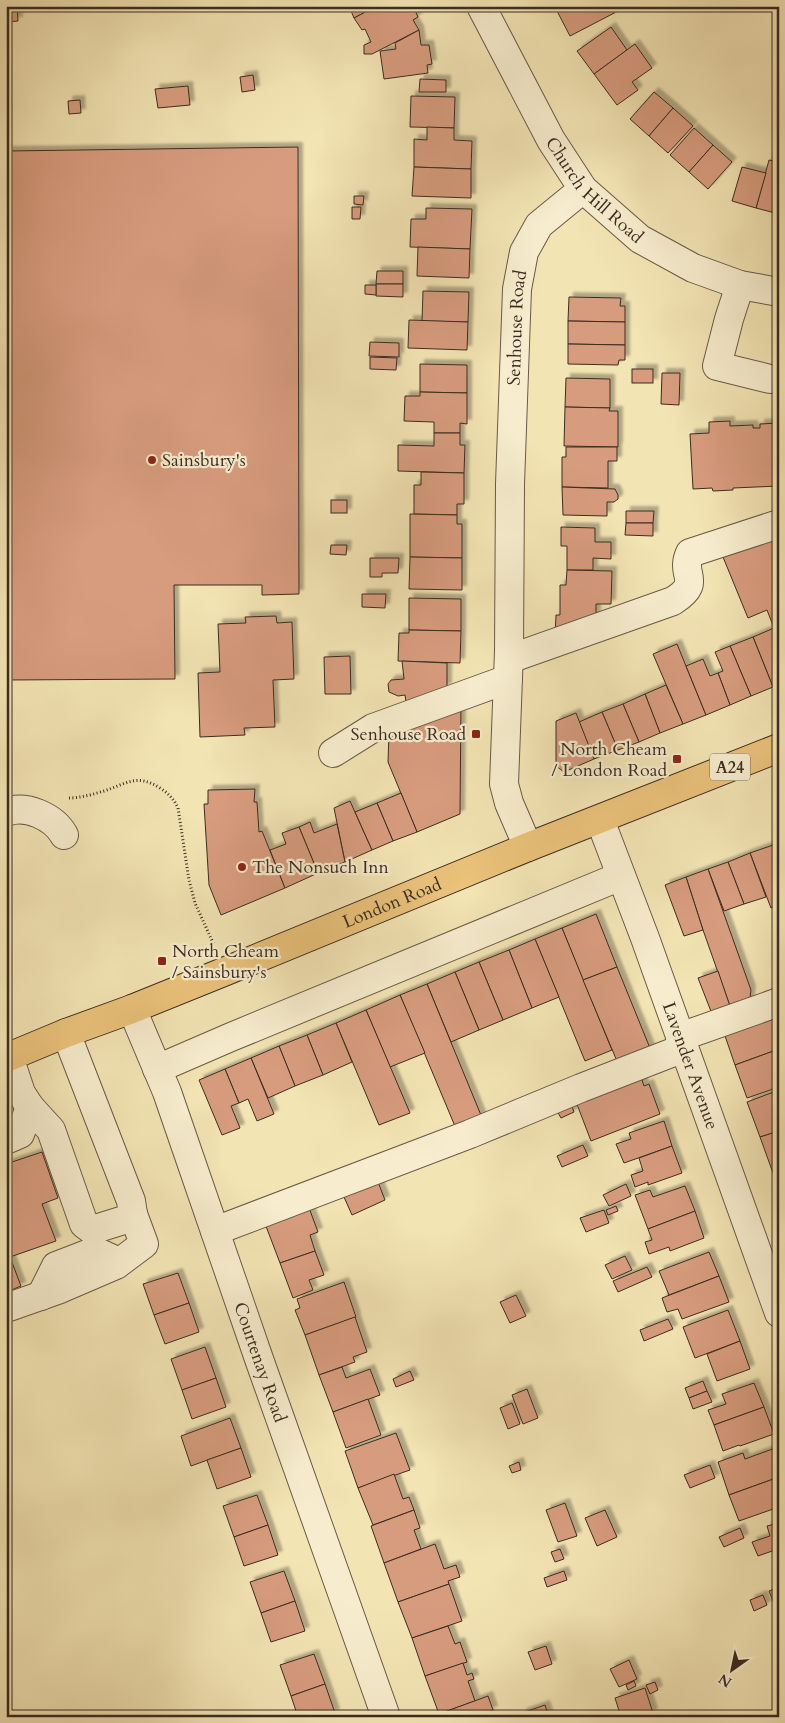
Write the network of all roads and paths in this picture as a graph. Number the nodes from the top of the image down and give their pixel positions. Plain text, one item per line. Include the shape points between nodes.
1 (481, 6) edge
2 (583, 189) junction
3 (740, 285) junction
4 (779, 292) edge
5 (770, 379) dead end
6 (779, 524) edge
7 (509, 669) junction
8 (779, 748) edge
9 (332, 753) dead end
10 (16, 805) edge
11 (600, 820) junction
12 (64, 835) dead end
13 (528, 847) junction
14 (621, 876) junction
15 (226, 971) junction
16 (779, 1002) edge
17 (132, 1009) junction
18 (66, 1033) junction
19 (682, 1043) junction
20 (8, 1058) edge
21 (157, 1069) junction
22 (30, 1107) junction
23 (6, 1140) edge
24 (133, 1214) junction
25 (215, 1231) junction
26 (6, 1308) edge
27 (779, 1313) edge
28 (386, 1717) edge

1 - 2 street, Church Hill Road via 551,140
2 - 3 street, Church Hill Road via 640,239 693,268
2 - 7 street, Senhouse Road via 539,225 524,252 517,289 510,484
3 - 4 street, Church Hill Road
3 - 5 street via 717,366
6 - 7 street via 690,554 687,560 690,585 673,601
7 - 9 street via 373,728
7 - 13 street, Senhouse Road via 504,784
8 - 11 highway, London Road / A24
10 - 12 street via 50,819
10 - 15 path via 72,798 129,781 141,780 166,792 178,808 195,903
11 - 13 highway, London Road / A24
11 - 14 street, Lavender Avenue
13 - 15 highway, London Road / A24
14 - 19 street, Lavender Avenue
14 - 21 street
15 - 17 highway, London Road / A24
16 - 19 street
17 - 18 highway, London Road / A24
17 - 21 street, Courtenay Road
18 - 20 highway, London Road / A24
18 - 24 street via 131,1201
19 - 25 street via 470,1134
19 - 27 street, Lavender Avenue
20 - 22 street
21 - 25 street, Courtenay Road
22 - 23 street via 20,1134
22 - 24 street via 51,1130 84,1224 92,1230
24 - 26 street via 144,1244 119,1262 95,1251 56,1266 41,1296
25 - 28 street, Courtenay Road

